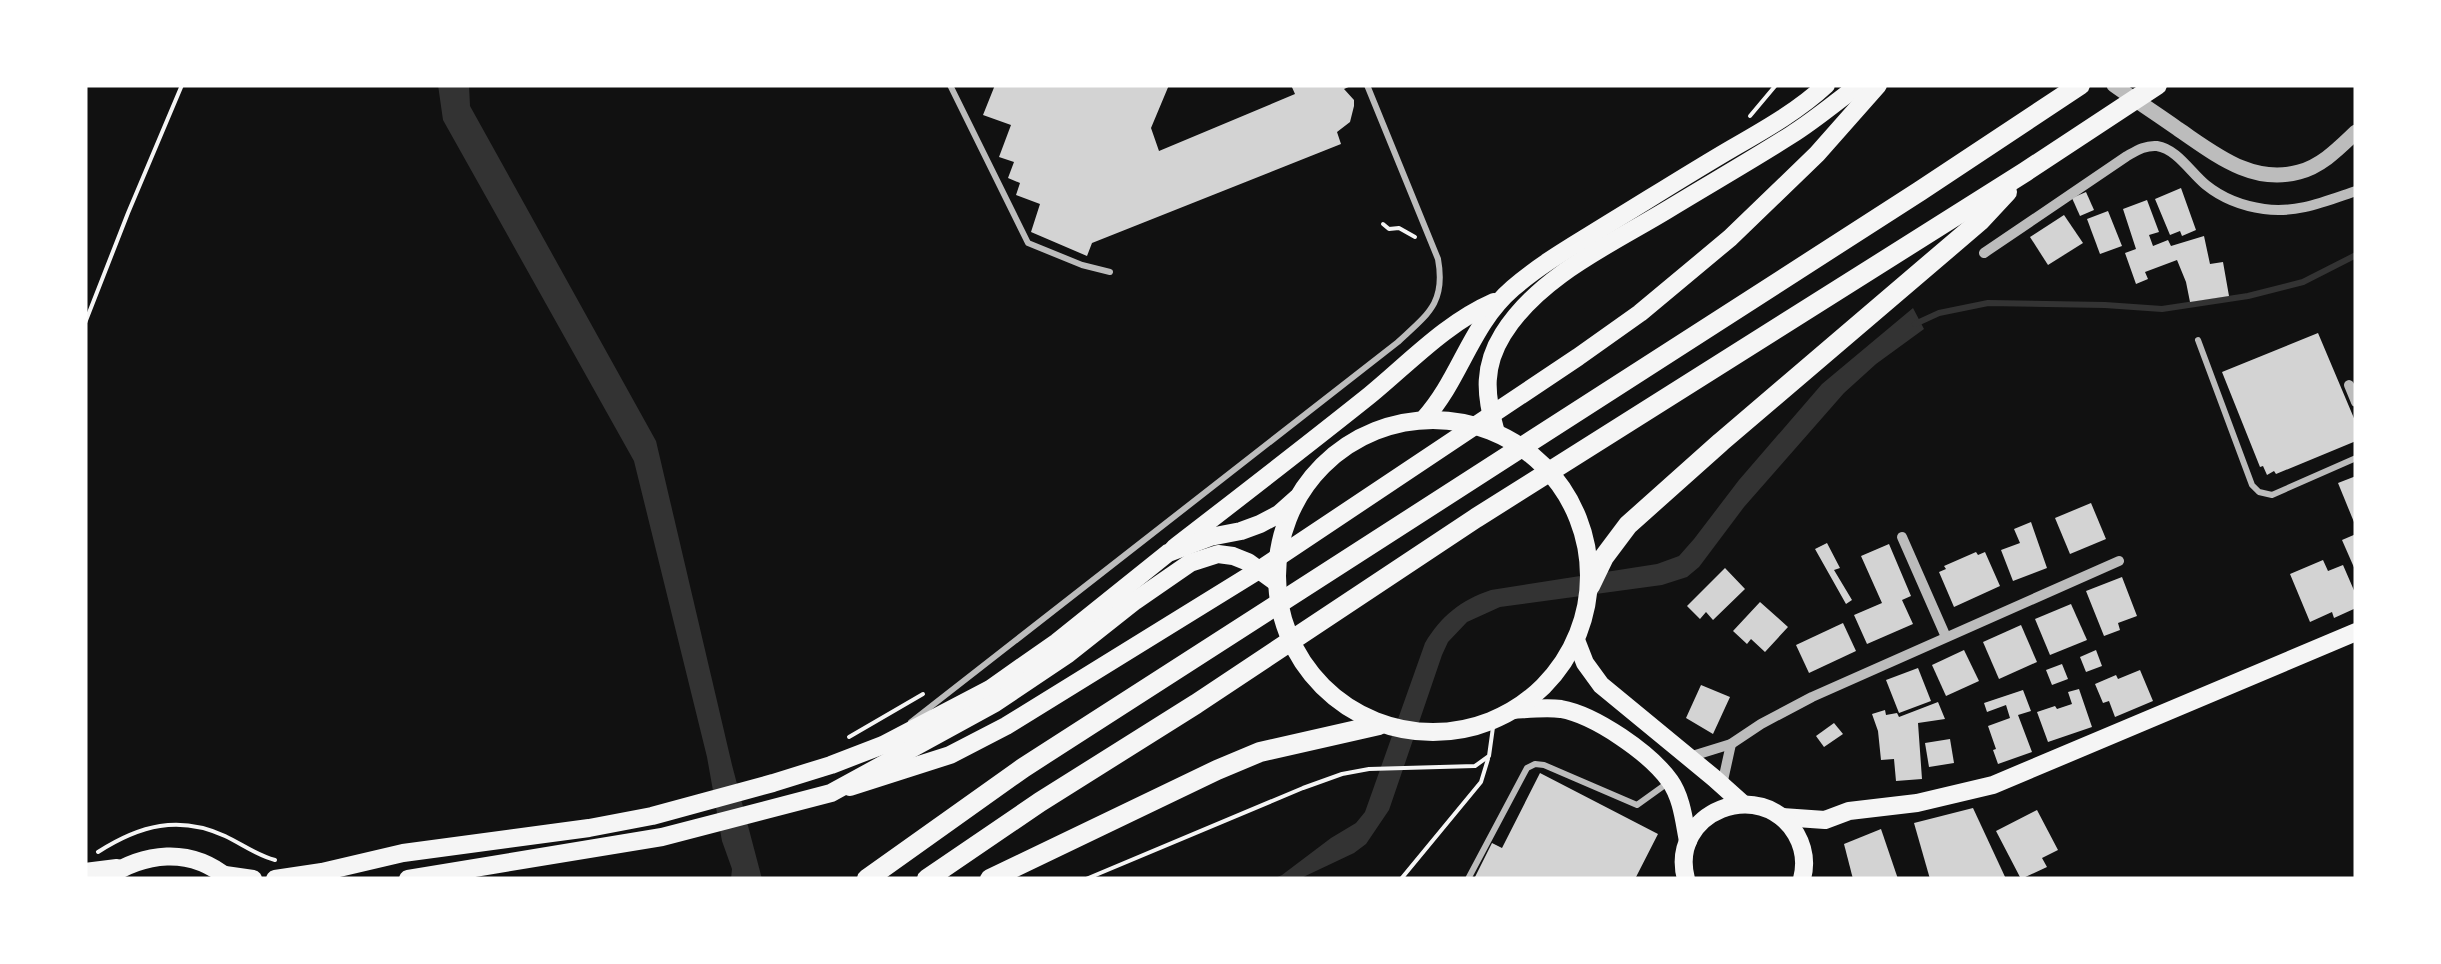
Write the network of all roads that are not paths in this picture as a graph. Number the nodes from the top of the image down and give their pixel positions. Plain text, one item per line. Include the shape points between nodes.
1 (950, 85) edge
2 (1368, 85) edge
3 (1826, 85) edge
4 (1859, 85) edge
5 (1878, 85) edge
6 (2080, 85) edge
7 (2114, 85) edge
8 (2157, 85) edge
9 (2356, 132) edge
10 (2026, 172) junction
11 (2356, 191) edge
12 (1984, 254) dead end
13 (1110, 272) dead end
14 (1499, 300) junction
15 (2198, 340) dead end
16 (2349, 385) dead end
17 (2356, 402) edge
18 (1424, 419) junction
19 (1495, 429) junction
20 (2356, 458) edge
21 (1297, 498) junction
22 (1902, 537) dead end
23 (1168, 552) junction
24 (2120, 561) dead end
25 (1277, 583) junction
26 (1590, 586) junction
27 (2356, 632) edge
28 (1946, 637) junction
29 (1576, 640) junction
30 (1514, 710) junction
31 (1379, 725) junction
32 (1731, 744) junction
33 (884, 745) junction
34 (1688, 757) junction
35 (1670, 782) junction
36 (1722, 785) junction
37 (831, 792) junction
38 (1743, 804) junction
39 (1782, 817) junction
40 (1825, 820) junction
41 (1688, 840) junction
42 (89, 864) edge
43 (122, 867) junction
44 (277, 870) edge
45 (1804, 871) edge
46 (226, 877) edge
47 (104, 879) edge
48 (253, 879) edge
49 (408, 879) edge
50 (867, 879) edge
51 (927, 879) edge
52 (990, 879) edge
53 (1468, 879) edge
54 (1686, 879) edge

1 - 13 lane via 1028,243
2 - 33 lane via 1438,259 1442,280 1426,316
3 - 14 main road via 1532,272
4 - 19 main road via 1530,301 1490,361 1486,393
5 - 37 main road via 1730,238 1578,357 1262,568 1006,726 917,767
6 - 50 highway via 1023,768
7 - 9 street via 2227,162 2261,174 2316,166
8 - 10 highway
10 - 26 highway via 1980,221 1628,525
10 - 51 highway via 1492,508
11 - 12 street via 2310,207 2265,210 2217,193 2167,150 2149,146
14 - 18 main road
14 - 23 main road via 1442,334
15 - 20 lane via 2259,492 2272,495
16 - 17 street
18 - 19 main road
18 - 21 main road via 1388,425 1352,442
19 - 26 main road via 1529,451 1557,482 1584,538
21 - 23 main road via 1260,524
21 - 25 main road
22 - 28 street
23 - 33 main road via 1022,668
24 - 28 street
25 - 31 main road via 1281,612 1307,669 1333,700
25 - 37 main road via 1233,556 1190,563 995,704
26 - 29 main road
27 - 40 main road via 1993,785
28 - 32 street via 1812,697
29 - 30 main road via 1541,689
29 - 34 main road via 1600,685
30 - 31 main road via 1455,730
30 - 35 main road via 1579,714 1613,732
31 - 52 highway via 1260,752
32 - 34 street
32 - 36 street
33 - 44 main road via 652,816 403,853 322,872
34 - 36 main road
35 - 41 main road
35 - 53 lane via 1637,805 1535,764
36 - 38 main road
37 - 49 main road via 662,838
38 - 39 main road
38 - 41 main road via 1710,814
39 - 40 main road
39 - 45 main road via 1792,828
40 - 45 main road
41 - 54 main road
42 - 43 main road
43 - 46 main road via 174,856
43 - 47 main road
46 - 48 main road

